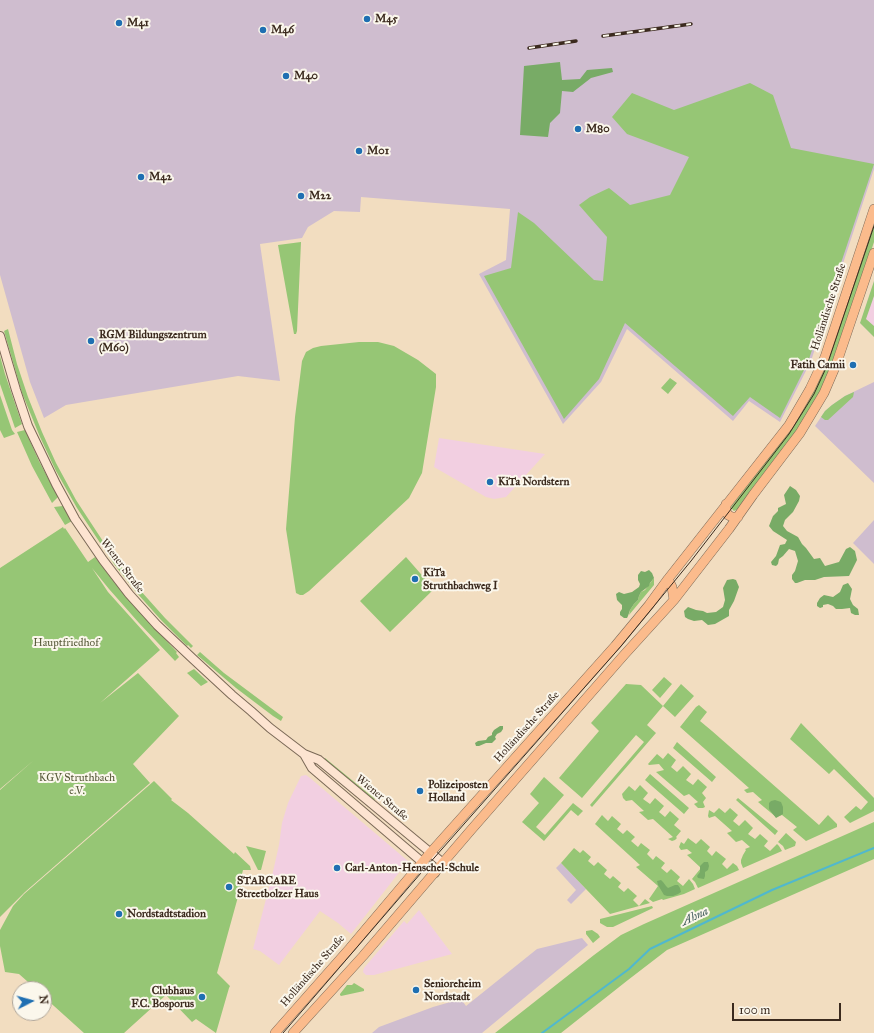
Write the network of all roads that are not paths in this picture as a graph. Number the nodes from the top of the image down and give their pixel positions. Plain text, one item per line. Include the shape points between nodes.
1 (874, 209) edge
2 (874, 253) edge
3 (0, 336) edge
4 (726, 504) junction
5 (738, 517) junction
6 (668, 579) junction
7 (674, 600) junction
8 (304, 754) junction
9 (430, 852) junction
10 (422, 862) junction
11 (443, 863) junction
12 (435, 873) junction
13 (275, 1033) edge
14 (293, 1033) edge

1 - 4 main road, Holländische Straße via 825,357 810,389 789,425
2 - 5 main road via 824,393 800,433
3 - 8 main road, Wiener Straße via 28,426 64,500 102,560 157,625 232,695
4 - 5 main road via 728,515
4 - 6 main road, Holländische Straße
5 - 7 main road
6 - 7 main road
6 - 9 main road, Holländische Straße via 615,646
7 - 11 main road
8 - 9 main road, Wiener Straße via 319,760
8 - 10 main road, Wiener Straße via 312,768
9 - 10 main road, Holländische Straße
9 - 11 main road, Wiener Straße
10 - 12 main road, Wiener Straße
10 - 13 main road, Holländische Straße
11 - 12 main road
12 - 14 main road

